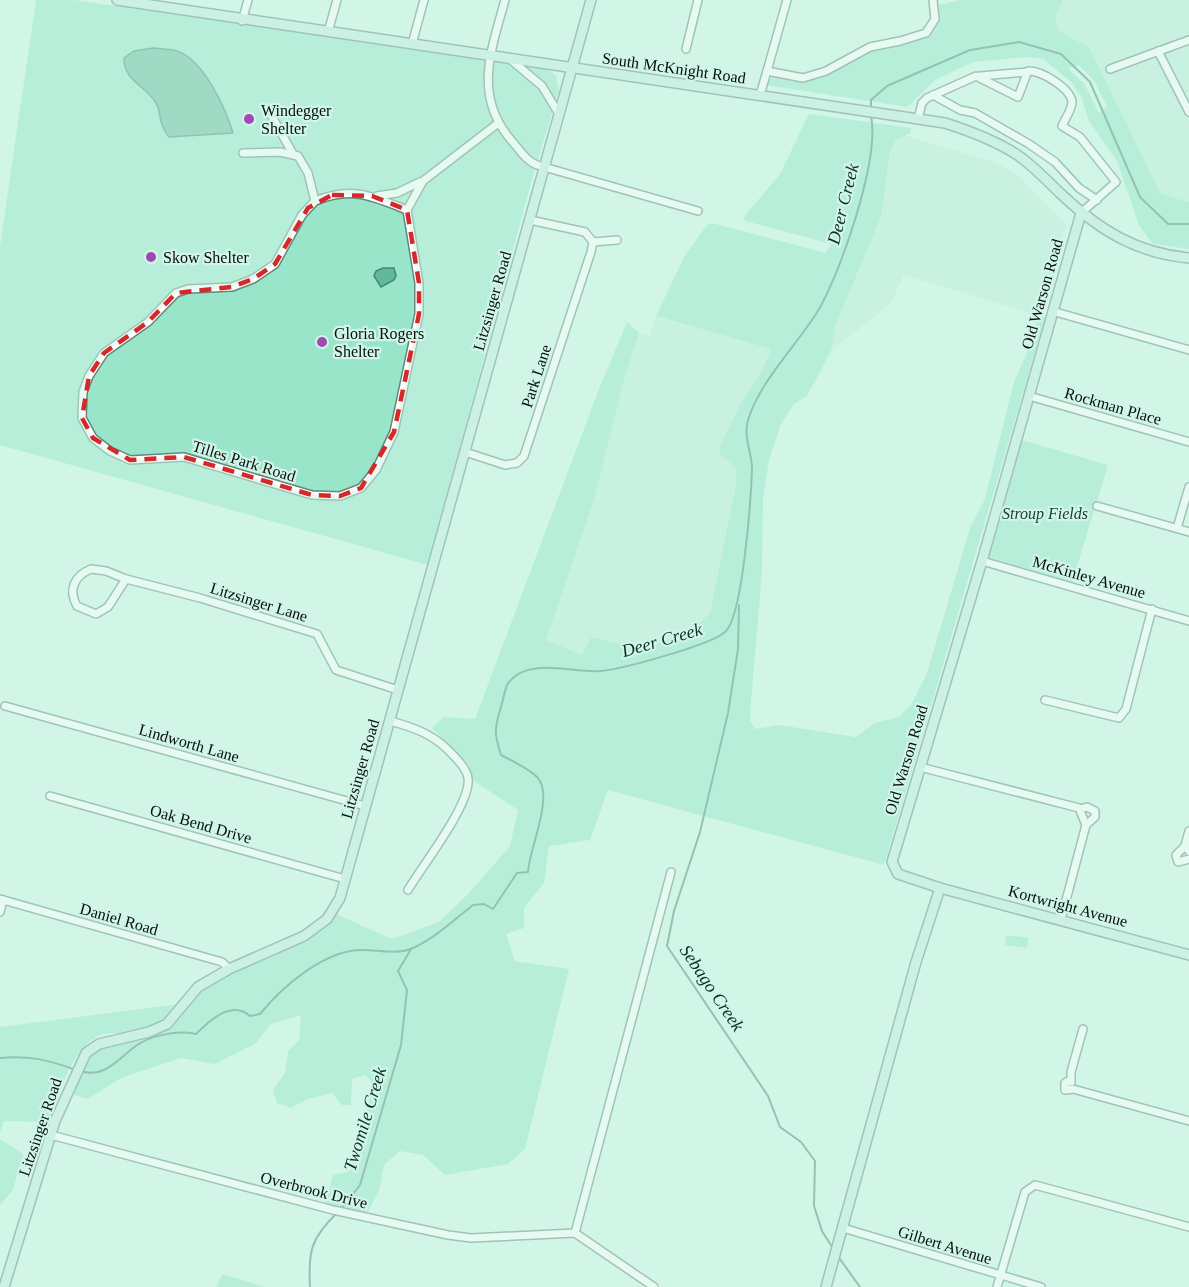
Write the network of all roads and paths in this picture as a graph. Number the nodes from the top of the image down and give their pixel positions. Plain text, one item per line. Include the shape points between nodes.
1 (117, 0) edge
2 (248, 0) edge
3 (337, 0) edge
4 (424, 0) edge
5 (505, 0) edge
6 (591, 0) edge
7 (698, 0) edge
8 (786, 0) edge
9 (933, 0) edge
10 (155, 2) edge
11 (242, 21) junction
12 (328, 32) junction
13 (1189, 40) edge
14 (412, 44) junction
15 (686, 49) dead end
16 (1158, 51) junction
17 (490, 55) junction
18 (510, 58) junction
19 (573, 68) junction
20 (1110, 69) dead end
21 (767, 71) junction
22 (1028, 72) junction
23 (978, 76) junction
24 (760, 94) junction
25 (933, 95) junction
26 (1189, 112) edge
27 (270, 113) dead end
28 (559, 114) junction
29 (918, 119) junction
30 (497, 124) junction
31 (243, 153) dead end
32 (293, 154) junction
33 (544, 166) junction
34 (423, 181) junction
35 (372, 196) junction
36 (1097, 200) junction
37 (315, 201) junction
38 (407, 210) junction
39 (698, 211) dead end
40 (1081, 213) junction
41 (530, 220) junction
42 (617, 240) dead end
43 (593, 242) junction
44 (1189, 258) edge
45 (1052, 311) junction
46 (1189, 350) edge
47 (1029, 396) junction
48 (1189, 442) edge
49 (465, 452) junction
50 (1189, 487) edge
51 (1097, 506) dead end
52 (1177, 528) junction
53 (1189, 532) edge
54 (982, 561) junction
55 (126, 579) junction
56 (1152, 609) junction
57 (1188, 618) edge
58 (398, 690) junction
59 (1045, 700) dead end
60 (6, 706) dead end
61 (390, 721) junction
62 (920, 767) junction
63 (50, 796) dead end
64 (365, 806) junction
65 (1080, 809) junction
66 (1086, 825) junction
67 (1189, 831) edge
68 (1187, 846) edge
69 (1189, 860) edge
70 (671, 872) dead end
71 (345, 879) junction
72 (940, 888) junction
73 (408, 890) dead end
74 (2, 900) edge
75 (0, 912) edge
76 (1061, 920) junction
77 (1189, 955) edge
78 (229, 969) junction
79 (1083, 1029) dead end
80 (1189, 1121) edge
81 (51, 1135) junction
82 (1189, 1227) edge
83 (843, 1228) junction
84 (575, 1233) junction
85 (1000, 1276) junction
86 (4, 1287) edge
87 (654, 1287) edge
88 (826, 1287) edge
89 (997, 1287) edge
90 (1041, 1287) edge

1 - 10 street, South McKnight Road
2 - 11 street
3 - 12 street
4 - 14 street
5 - 17 street
6 - 19 street, Litzsinger Road
7 - 15 street
8 - 21 street
9 - 21 street via 935,19 926,33 870,47 826,71 803,78
10 - 11 street, South McKnight Road
11 - 12 street, South McKnight Road
12 - 14 street, South McKnight Road
13 - 16 street
14 - 17 street, South McKnight Road
16 - 20 street
16 - 26 street
17 - 18 street, South McKnight Road
17 - 30 street via 490,97
18 - 19 street, South McKnight Road
18 - 28 street via 542,86
19 - 24 street, South McKnight Road
19 - 28 street, Litzsinger Road
21 - 24 street
22 - 23 street
22 - 23 street via 1018,97
22 - 36 street via 1037,70 1072,100 1062,126 1080,136 1116,182
23 - 25 street
24 - 29 street, South McKnight Road
25 - 29 street via 922,103
25 - 36 street via 960,110 975,113 1029,144
27 - 32 street
28 - 33 street, Litzsinger Road
29 - 40 street, South McKnight Road via 984,136 1017,155
30 - 33 street via 530,161
30 - 34 street
31 - 32 street
32 - 37 street via 305,167
33 - 39 street
33 - 41 street, Litzsinger Road
34 - 35 street via 397,193
34 - 38 street
35 - 37 street via 351,192
35 - 38 street
36 - 40 street
37 - 38 street, Tilles Park Road via 302,215 274,264 253,279 232,287 176,293 148,322 104,353 83,392 82,418 93,438 130,460 184,457 312,495 340,496 361,488 376,470 394,432 419,314 419,283
40 - 44 street, South McKnight Road via 1135,248
40 - 45 street, Old Warson Road
41 - 43 street via 585,232
41 - 49 street, Litzsinger Road
42 - 43 street
43 - 49 street, Park Lane via 518,466
45 - 46 street
45 - 47 street, Old Warson Road
47 - 48 street, Rockman Place
47 - 54 street, Old Warson Road
49 - 58 street, Litzsinger Road
50 - 52 street
51 - 52 street
52 - 53 street
54 - 56 street, McKinley Avenue
54 - 62 street, Old Warson Road
55 - 55 street, Litzsinger Lane via 99,570 83,572 74,584 77,606 89,613 103,611
55 - 58 street, Litzsinger Lane via 317,634 336,670
56 - 57 street, McKinley Avenue
56 - 59 street via 1126,709 1119,718
58 - 61 street, Litzsinger Road
60 - 64 street, Lindworth Lane
61 - 64 street, Litzsinger Road
61 - 73 street via 430,734 468,776 468,790 453,822
62 - 65 street
62 - 72 street, Old Warson Road via 892,862 898,874
63 - 71 street, Oak Bend Drive
64 - 71 street, Litzsinger Road
65 - 66 street
65 - 66 street via 1095,811 1095,817
66 - 76 street
67 - 68 street
68 - 69 street via 1176,859
70 - 84 street
71 - 78 street, Litzsinger Road via 340,898 327,919 304,936
72 - 76 street, Kortwright Avenue
72 - 83 street via 915,962
74 - 75 street
74 - 78 street, Daniel Road via 222,962
76 - 77 street, Kortwright Avenue
78 - 81 street, Litzsinger Road via 198,987 166,1024 89,1050 68,1089
79 - 80 street via 1071,1080 1073,1089
81 - 84 street, Overbrook Drive via 348,1214 471,1238
81 - 86 street, Litzsinger Road
82 - 85 street via 1035,1185 1025,1192
83 - 85 street, Gilbert Avenue
83 - 88 street
84 - 87 street
85 - 89 street
85 - 90 street, Gilbert Avenue

